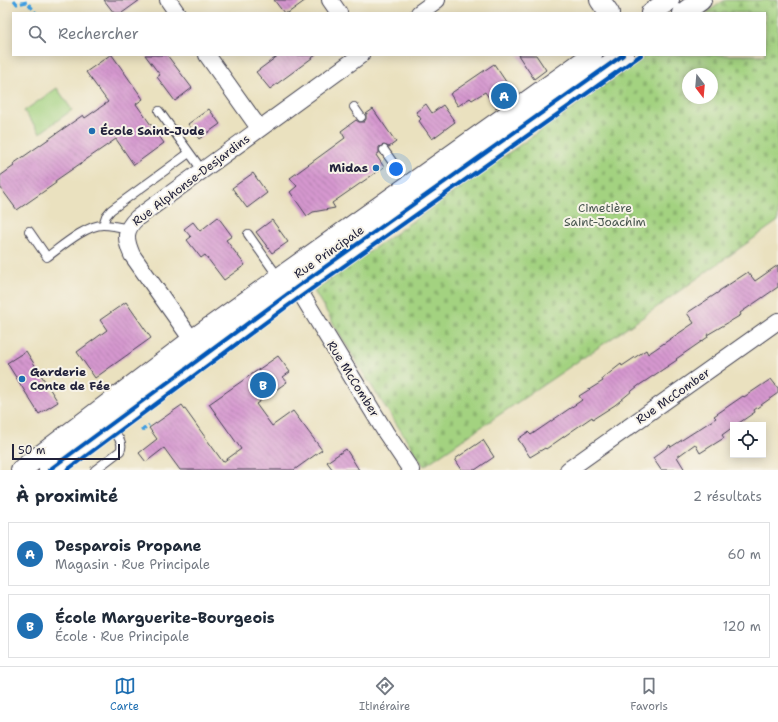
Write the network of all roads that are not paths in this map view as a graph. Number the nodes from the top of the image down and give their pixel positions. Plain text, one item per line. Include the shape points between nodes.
1 (168, 0) edge
2 (330, 0) edge
3 (438, 0) edge
4 (600, 0) edge
5 (669, 0) edge
6 (701, 0) edge
7 (176, 12) edge
8 (338, 12) edge
9 (420, 12) edge
10 (608, 12) edge
11 (652, 12) edge
12 (684, 12) edge
13 (208, 56) edge
14 (360, 56) edge
15 (591, 56) edge
16 (622, 56) edge
17 (354, 108) dead end
18 (159, 111) dead end
19 (361, 117) dead end
20 (259, 128) junction
21 (384, 150) dead end
22 (189, 153) junction
23 (396, 167) dead end
24 (202, 170) junction
25 (103, 225) junction
26 (128, 229) junction
27 (29, 231) dead end
28 (248, 234) dead end
29 (279, 278) junction
30 (297, 287) junction
31 (778, 321) edge
32 (192, 340) junction
33 (186, 369) junction
34 (109, 426) junction
35 (20, 470) edge
36 (49, 470) edge
37 (95, 470) edge
38 (411, 470) edge
39 (568, 470) edge

1 - 7 street
2 - 8 street
3 - 9 street
4 - 10 street
5 - 11 street
6 - 12 street
13 - 20 street
14 - 20 street, Rue Alphonse-Desjardins
15 - 29 street, Rue Principale
16 - 30 street, Rue Principale
17 - 19 lane
18 - 22 lane
20 - 24 street, Rue Alphonse-Desjardins
21 - 23 lane
22 - 24 lane
22 - 25 lane via 111,210
24 - 26 street, Rue Alphonse-Desjardins via 137,218
25 - 26 lane
25 - 27 lane via 76,236 47,257
26 - 32 street, Rue Alphonse-Desjardins via 126,238 132,254
28 - 29 lane
29 - 32 street, Rue Principale
30 - 33 street, Rue Principale
30 - 38 street, Rue McComber
31 - 39 street, Rue McComber
32 - 33 street via 193,351
32 - 35 street, Rue Principale
33 - 34 street, Rue Principale
34 - 36 street, Rue Principale
34 - 37 lane via 121,442 122,448

